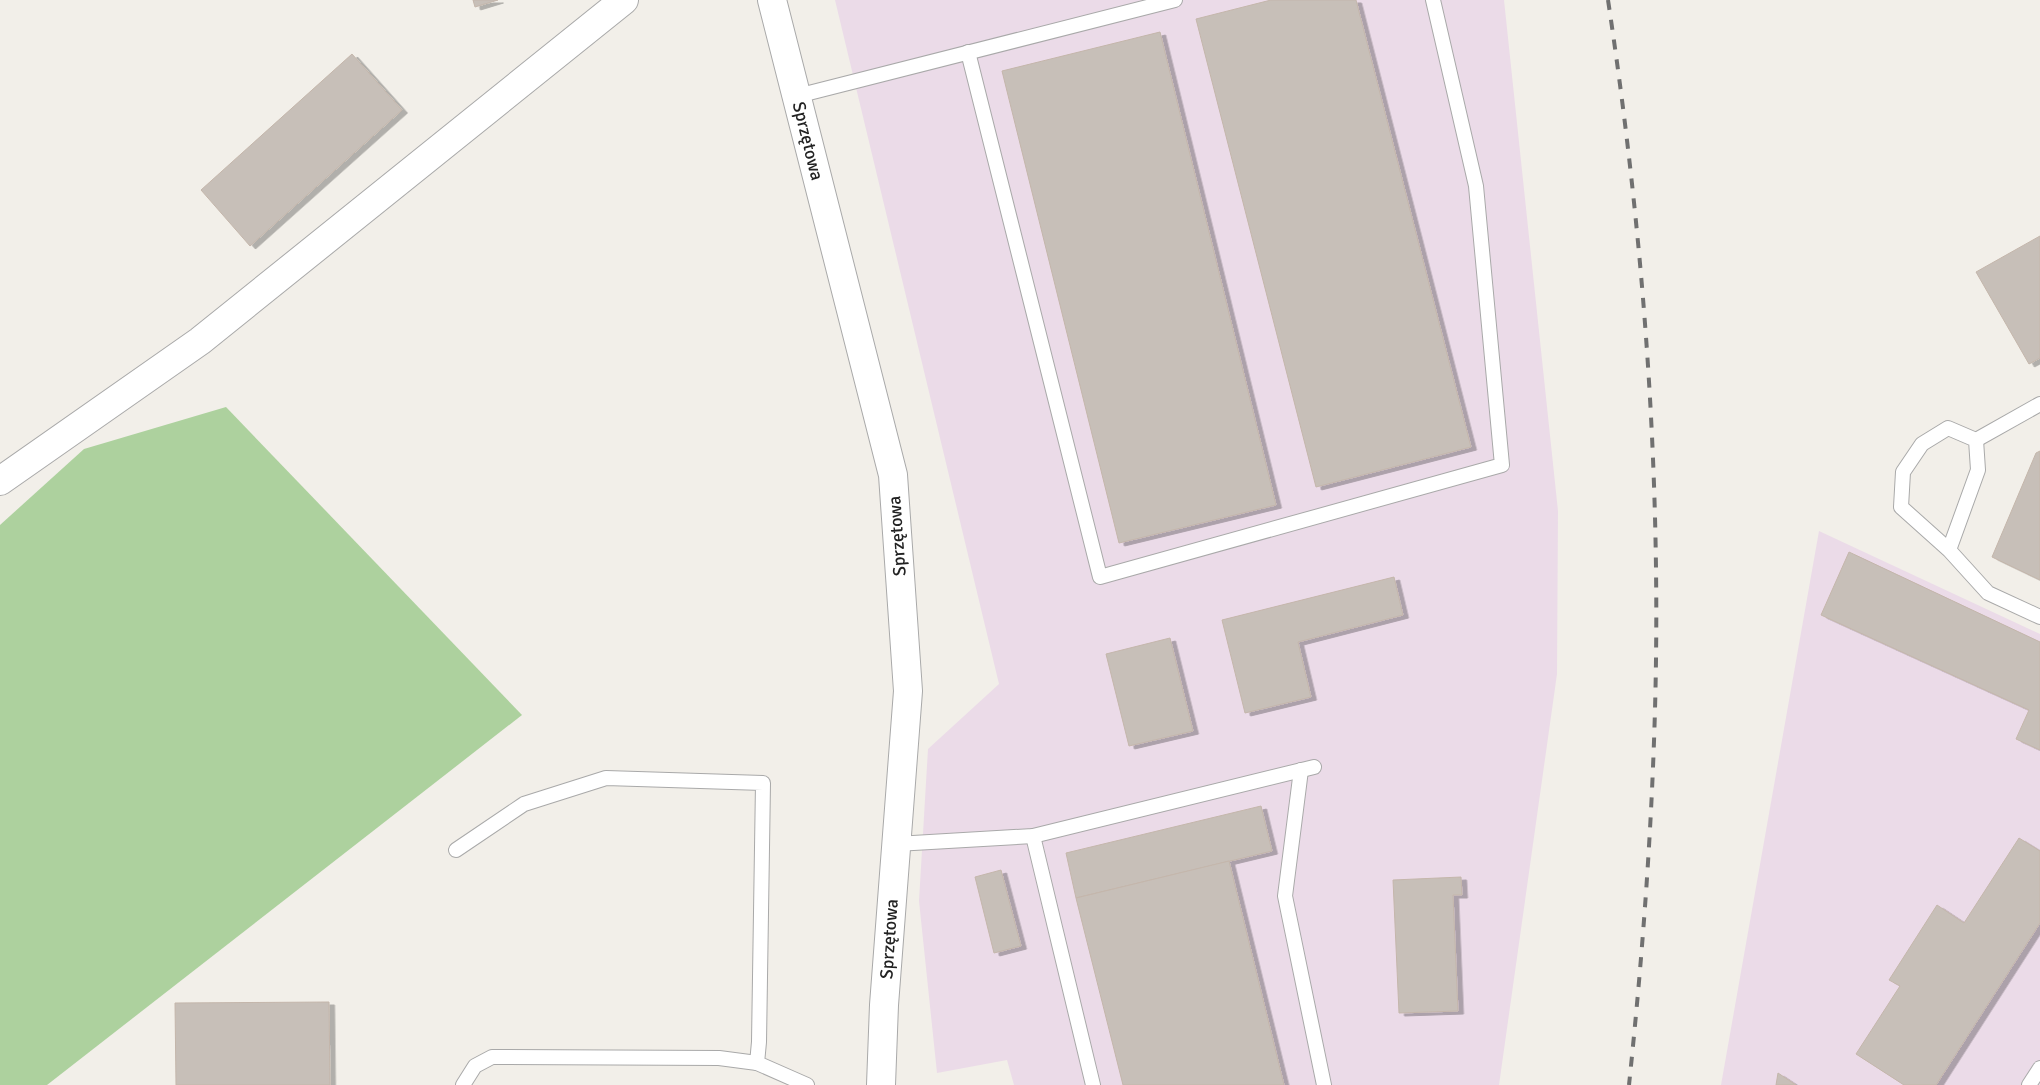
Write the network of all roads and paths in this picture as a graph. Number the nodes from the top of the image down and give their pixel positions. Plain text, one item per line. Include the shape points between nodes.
1 (624, 0) edge
2 (772, 0) edge
3 (1175, 0) edge
4 (1433, 0) edge
5 (968, 52) junction
6 (797, 96) junction
7 (2040, 404) edge
8 (1976, 440) junction
9 (0, 481) edge
10 (1949, 550) junction
11 (2040, 618) edge
12 (1033, 836) junction
13 (896, 844) junction
14 (456, 850) dead end
15 (757, 1064) junction
16 (2040, 1068) edge
17 (803, 1083) edge
18 (464, 1085) edge
19 (783, 1085) edge
20 (881, 1085) edge
21 (1093, 1085) edge
22 (1324, 1085) edge
23 (2029, 1085) edge

1 - 9 street via 200,340
2 - 6 street, Sprzętowa
3 - 5 lane
4 - 5 lane via 1476,186 1502,465 1100,577
5 - 6 lane
6 - 13 street, Sprzętowa via 893,475 908,691
7 - 8 lane
8 - 10 lane via 1978,470
8 - 10 lane via 1948,428 1922,444 1903,472 1901,507
10 - 11 lane via 1988,593
12 - 13 lane
12 - 21 lane
12 - 22 lane via 1308,769 1285,896
13 - 20 street, Sprzętowa
14 - 15 lane via 524,804 606,778 763,783
15 - 17 lane
15 - 18 lane via 719,1058 492,1057 475,1066
16 - 23 lane
17 - 19 lane

